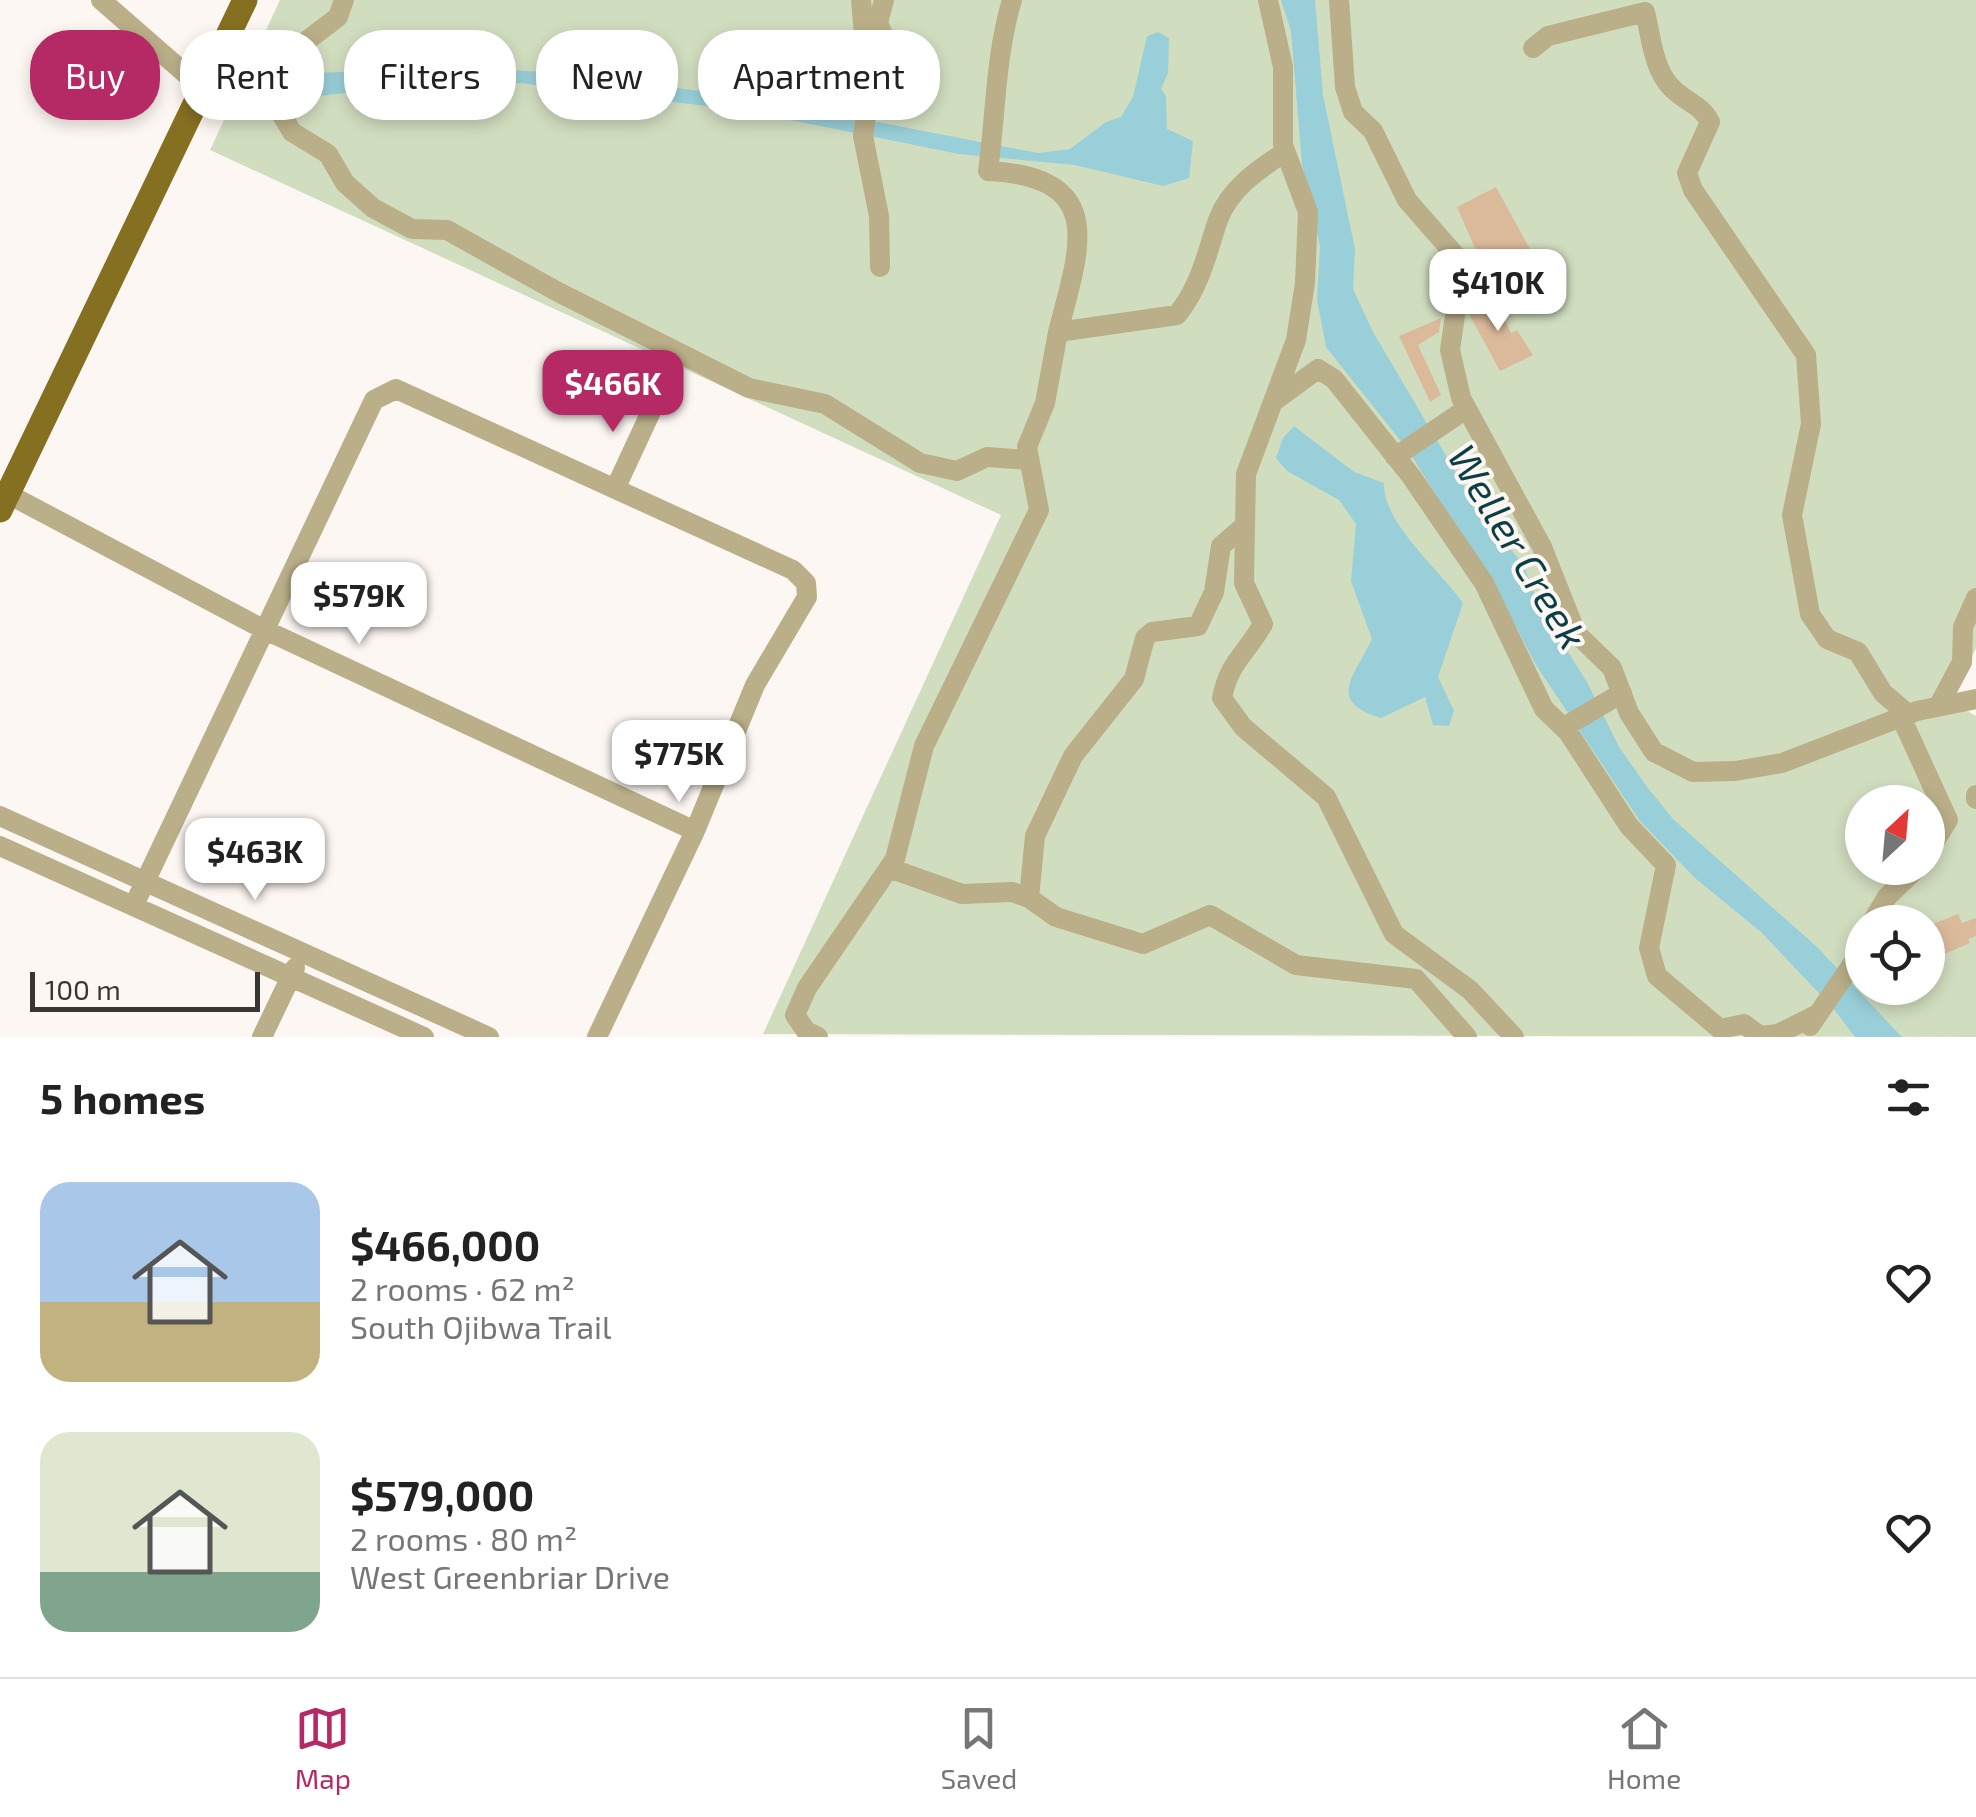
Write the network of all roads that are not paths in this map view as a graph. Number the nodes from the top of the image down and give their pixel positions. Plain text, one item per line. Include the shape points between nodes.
1 (101, 0) edge
2 (245, 0) edge
3 (344, 0) edge
4 (861, 0) edge
5 (884, 0) edge
6 (1012, 0) edge
7 (1268, 0) edge
8 (1339, 0) edge
9 (1646, 6) edge
10 (231, 30) edge
11 (860, 30) edge
12 (881, 30) edge
13 (1533, 48) dead end
14 (180, 69) edge
15 (188, 120) edge
16 (866, 120) edge
17 (1285, 152) junction
18 (880, 267) dead end
19 (1058, 332) junction
20 (655, 403) dead end
21 (1272, 403) junction
22 (1457, 420) junction
23 (1400, 452) junction
24 (1029, 460) junction
25 (616, 487) junction
26 (4, 502) edge
27 (1243, 528) junction
28 (1976, 598) edge
29 (263, 630) junction
30 (1617, 696) junction
31 (1976, 699) edge
32 (1938, 707) junction
33 (1905, 716) junction
34 (1566, 726) junction
35 (1934, 785) edge
36 (0, 816) edge
37 (696, 831) junction
38 (0, 846) edge
39 (889, 868) junction
40 (146, 881) junction
41 (1900, 885) edge
42 (1030, 898) junction
43 (1883, 905) edge
44 (134, 906) junction
45 (302, 952) junction
46 (1845, 975) edge
47 (290, 977) junction
48 (1820, 1009) junction
49 (262, 1037) edge
50 (424, 1037) edge
51 (489, 1037) edge
52 (598, 1037) edge
53 (818, 1037) edge
54 (1468, 1037) edge
55 (1514, 1037) edge
56 (1803, 1037) edge

1 - 14 street
2 - 10 main road
3 - 24 street via 338,16 267,71 268,92 292,132 328,154 345,183 373,208 412,229 447,230 749,388 825,404 920,463 957,471 987,457
4 - 11 street
5 - 12 street
6 - 19 street via 993,96 988,171 1032,174 1057,189 1078,217 1076,262
7 - 17 street via 1283,66
8 - 22 street via 1353,112 1374,131 1407,200 1456,256 1459,288 1450,350
9 - 13 street via 1548,36
9 - 33 street via 1659,71 1710,122 1688,173 1693,190 1806,355 1811,424 1792,516 1810,614 1828,639 1858,652
15 - 26 main road
16 - 18 street
17 - 19 street via 1250,175 1219,216 1211,253 1177,315
17 - 21 street via 1308,212 1305,283 1296,340
19 - 24 street
20 - 25 street
21 - 23 street via 1318,369 1334,378
21 - 27 street via 1246,474
22 - 23 street
22 - 30 street via 1542,547 1576,632 1612,668
23 - 34 street via 1484,583 1544,709
24 - 39 street via 1040,510 924,746
25 - 29 street via 406,392 386,392 374,400
25 - 37 street via 792,570 806,583 807,596 739,717
26 - 29 street
27 - 42 street via 1221,546 1214,592 1198,626 1146,638 1134,679 1073,756 1035,836
27 - 55 street via 1244,582 1263,624 1228,668 1222,698 1243,728 1326,797 1394,934 1470,990
28 - 32 street via 1963,627 1962,662
29 - 37 street
29 - 40 street
30 - 33 street via 1654,752 1693,772 1782,763
30 - 34 street
31 - 32 street
32 - 33 street
33 - 35 street
34 - 48 street via 1628,826 1666,865 1649,948 1657,976 1720,1029 1744,1024 1760,1036 1778,1034
36 - 40 street
37 - 52 street
38 - 44 street
39 - 42 street via 962,894
39 - 53 street via 795,1015
40 - 44 street
40 - 45 street
41 - 43 street
42 - 54 street via 1056,917 1143,944 1210,914 1296,964 1416,980
44 - 47 street
45 - 47 street
45 - 51 street
46 - 48 street
47 - 49 street
47 - 50 street
48 - 56 street

